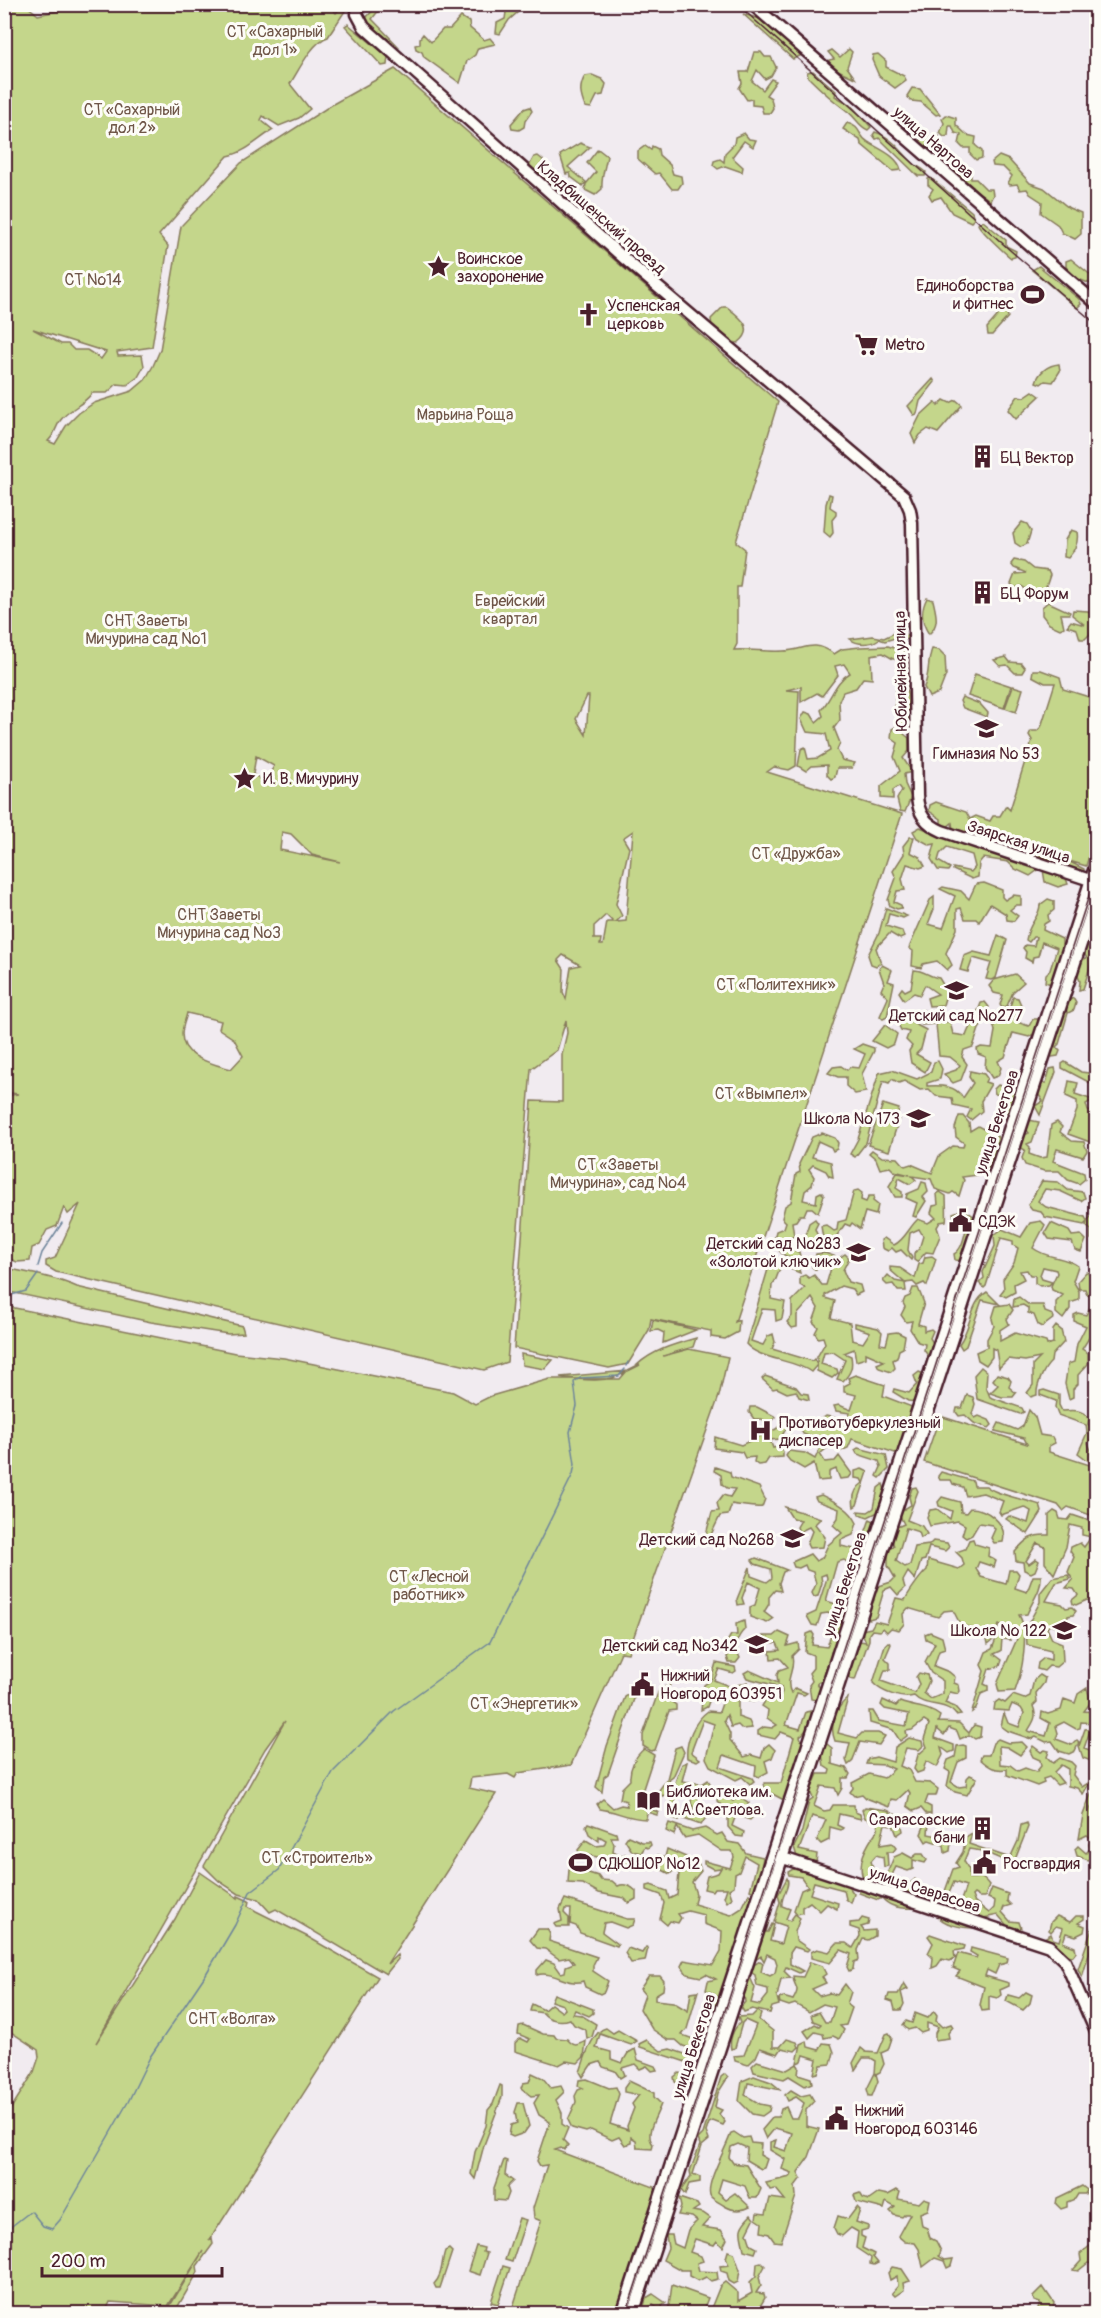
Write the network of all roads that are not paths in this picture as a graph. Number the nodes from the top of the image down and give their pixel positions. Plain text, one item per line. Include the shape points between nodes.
1 (752, 4) edge
2 (358, 9) edge
3 (1096, 303) edge
4 (910, 510) joint
5 (932, 827) joint
6 (1096, 864) edge
7 (1094, 882) edge
8 (1096, 898) edge
9 (777, 1856) junction
10 (1096, 2032) edge
11 (622, 2313) edge
12 (633, 2313) edge

1 - 3 main road, улица Нартова
2 - 4 main road, Кладбищенский проезд via 364,27 626,260 898,490
4 - 5 main road, Юбилейная улица via 917,799 919,812
5 - 7 main road, Заярская улица
6 - 7 main road, улица Бекетова
7 - 9 main road, улица Бекетова
8 - 9 main road, улица Бекетова
9 - 10 main road, улица Саврасова via 1056,1951 1065,1961
9 - 11 main road, улица Бекетова
9 - 12 main road, улица Бекетова

